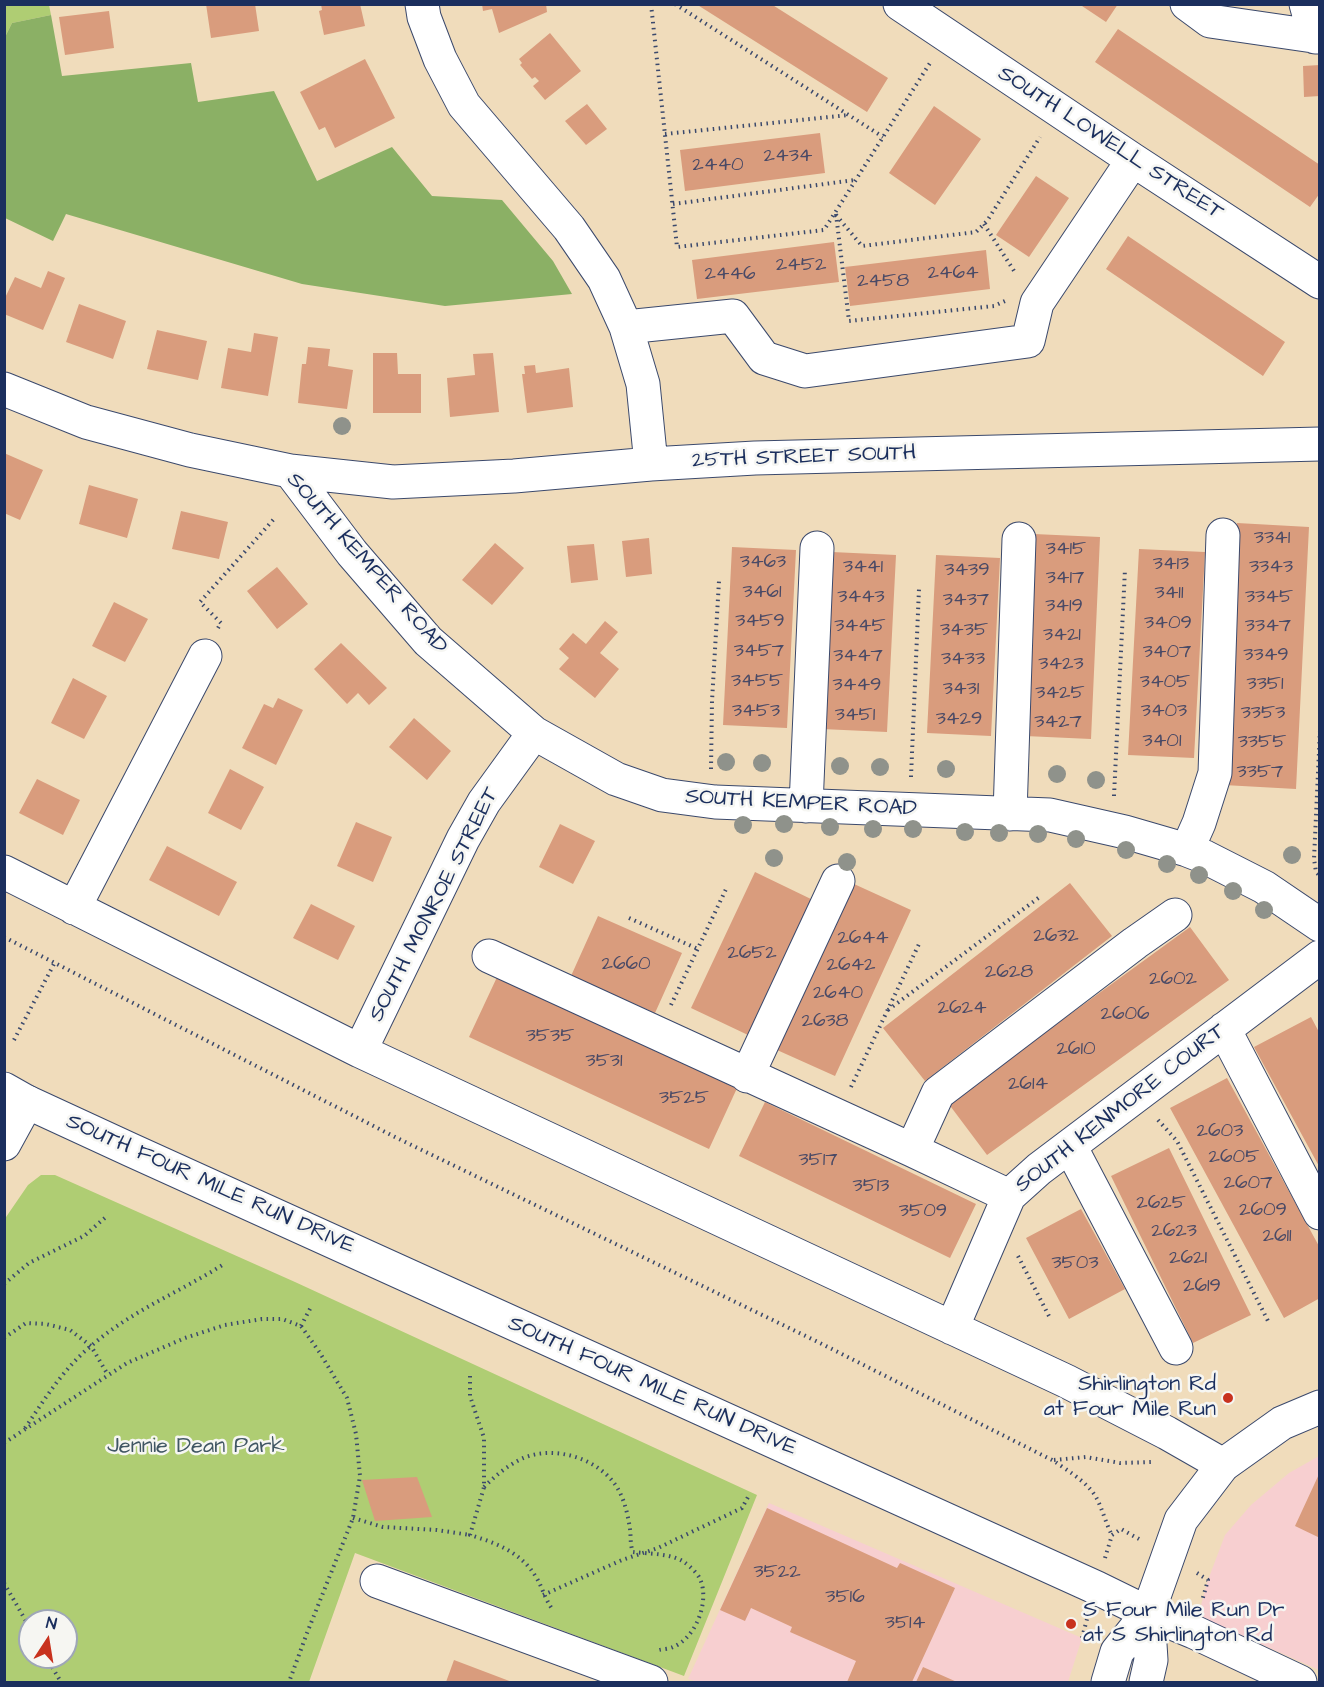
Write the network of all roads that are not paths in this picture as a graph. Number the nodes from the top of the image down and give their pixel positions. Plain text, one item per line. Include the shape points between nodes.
1 (422, 4) edge
2 (900, 4) edge
3 (1187, 4) edge
4 (1306, 4) edge
5 (1317, 37) edge
6 (1133, 160) junction
7 (1320, 282) edge
8 (626, 327) junction
9 (4, 389) edge
10 (1320, 444) edge
11 (651, 464) junction
12 (291, 471) junction
13 (1223, 535) dead end
14 (1019, 539) dead end
15 (817, 548) dead end
16 (210, 645) road end
17 (534, 733) junction
18 (806, 806) junction
19 (1010, 814) junction
20 (1187, 850) junction
21 (4, 872) edge
22 (838, 881) dead end
23 (74, 908) junction
24 (1175, 915) dead end
25 (1320, 925) edge
26 (489, 956) dead end
27 (1320, 957) edge
28 (1224, 1029) junction
29 (360, 1051) junction
30 (747, 1076) junction
31 (16, 1096) edge
32 (4, 1144) edge
33 (1070, 1146) junction
34 (912, 1150) junction
35 (1010, 1196) junction
36 (1320, 1214) edge
37 (952, 1328) junction
38 (1176, 1348) dead end
39 (1320, 1407) edge
40 (1223, 1464) junction
41 (377, 1581) dead end
42 (1148, 1613) junction
43 (651, 1667) edge
44 (1108, 1683) edge
45 (1146, 1683) edge
46 (1300, 1683) edge

1 - 8 street via 440,59 464,105 569,228 604,279
2 - 6 street, SOUTH LOWELL STREET
3 - 5 street via 1210,21
4 - 5 street
6 - 7 street, SOUTH LOWELL STREET
6 - 8 street via 1037,303 1028,341 805,371 764,358 733,316
8 - 11 street via 643,384
9 - 12 street, SOUTH KEMPER ROAD via 86,422 190,450
10 - 11 street, 25TH STREET SOUTH
11 - 12 street, 25TH STREET SOUTH via 514,477 393,482
12 - 17 street, SOUTH KEMPER ROAD via 352,553 428,641
13 - 20 street via 1215,773
14 - 19 street
15 - 18 street
16 - 23 street
17 - 18 street, SOUTH KEMPER ROAD via 616,779 662,795
17 - 29 street, SOUTH MONROE STREET via 484,801 463,839
18 - 19 street, SOUTH KEMPER ROAD
19 - 20 street, SOUTH KEMPER ROAD via 1050,815
20 - 25 street, SOUTH KEMPER ROAD via 1264,887
21 - 23 street
22 - 30 street
23 - 29 street
24 - 34 street via 938,1093
26 - 30 street
27 - 28 street, SOUTH KENMORE COURT
28 - 33 street, SOUTH KENMORE COURT
28 - 36 street
29 - 37 street
30 - 34 street
31 - 32 street
31 - 42 street, SOUTH FOUR MILE RUN DRIVE
33 - 35 street, SOUTH KENMORE COURT
33 - 38 street
34 - 35 street
35 - 37 street, SOUTH KENMORE COURT
37 - 40 street via 1066,1381
39 - 40 street via 1282,1424
40 - 42 street via 1181,1520
41 - 43 street
42 - 44 street via 1117,1652
42 - 45 street via 1151,1660
42 - 46 street, SOUTH FOUR MILE RUN DRIVE

